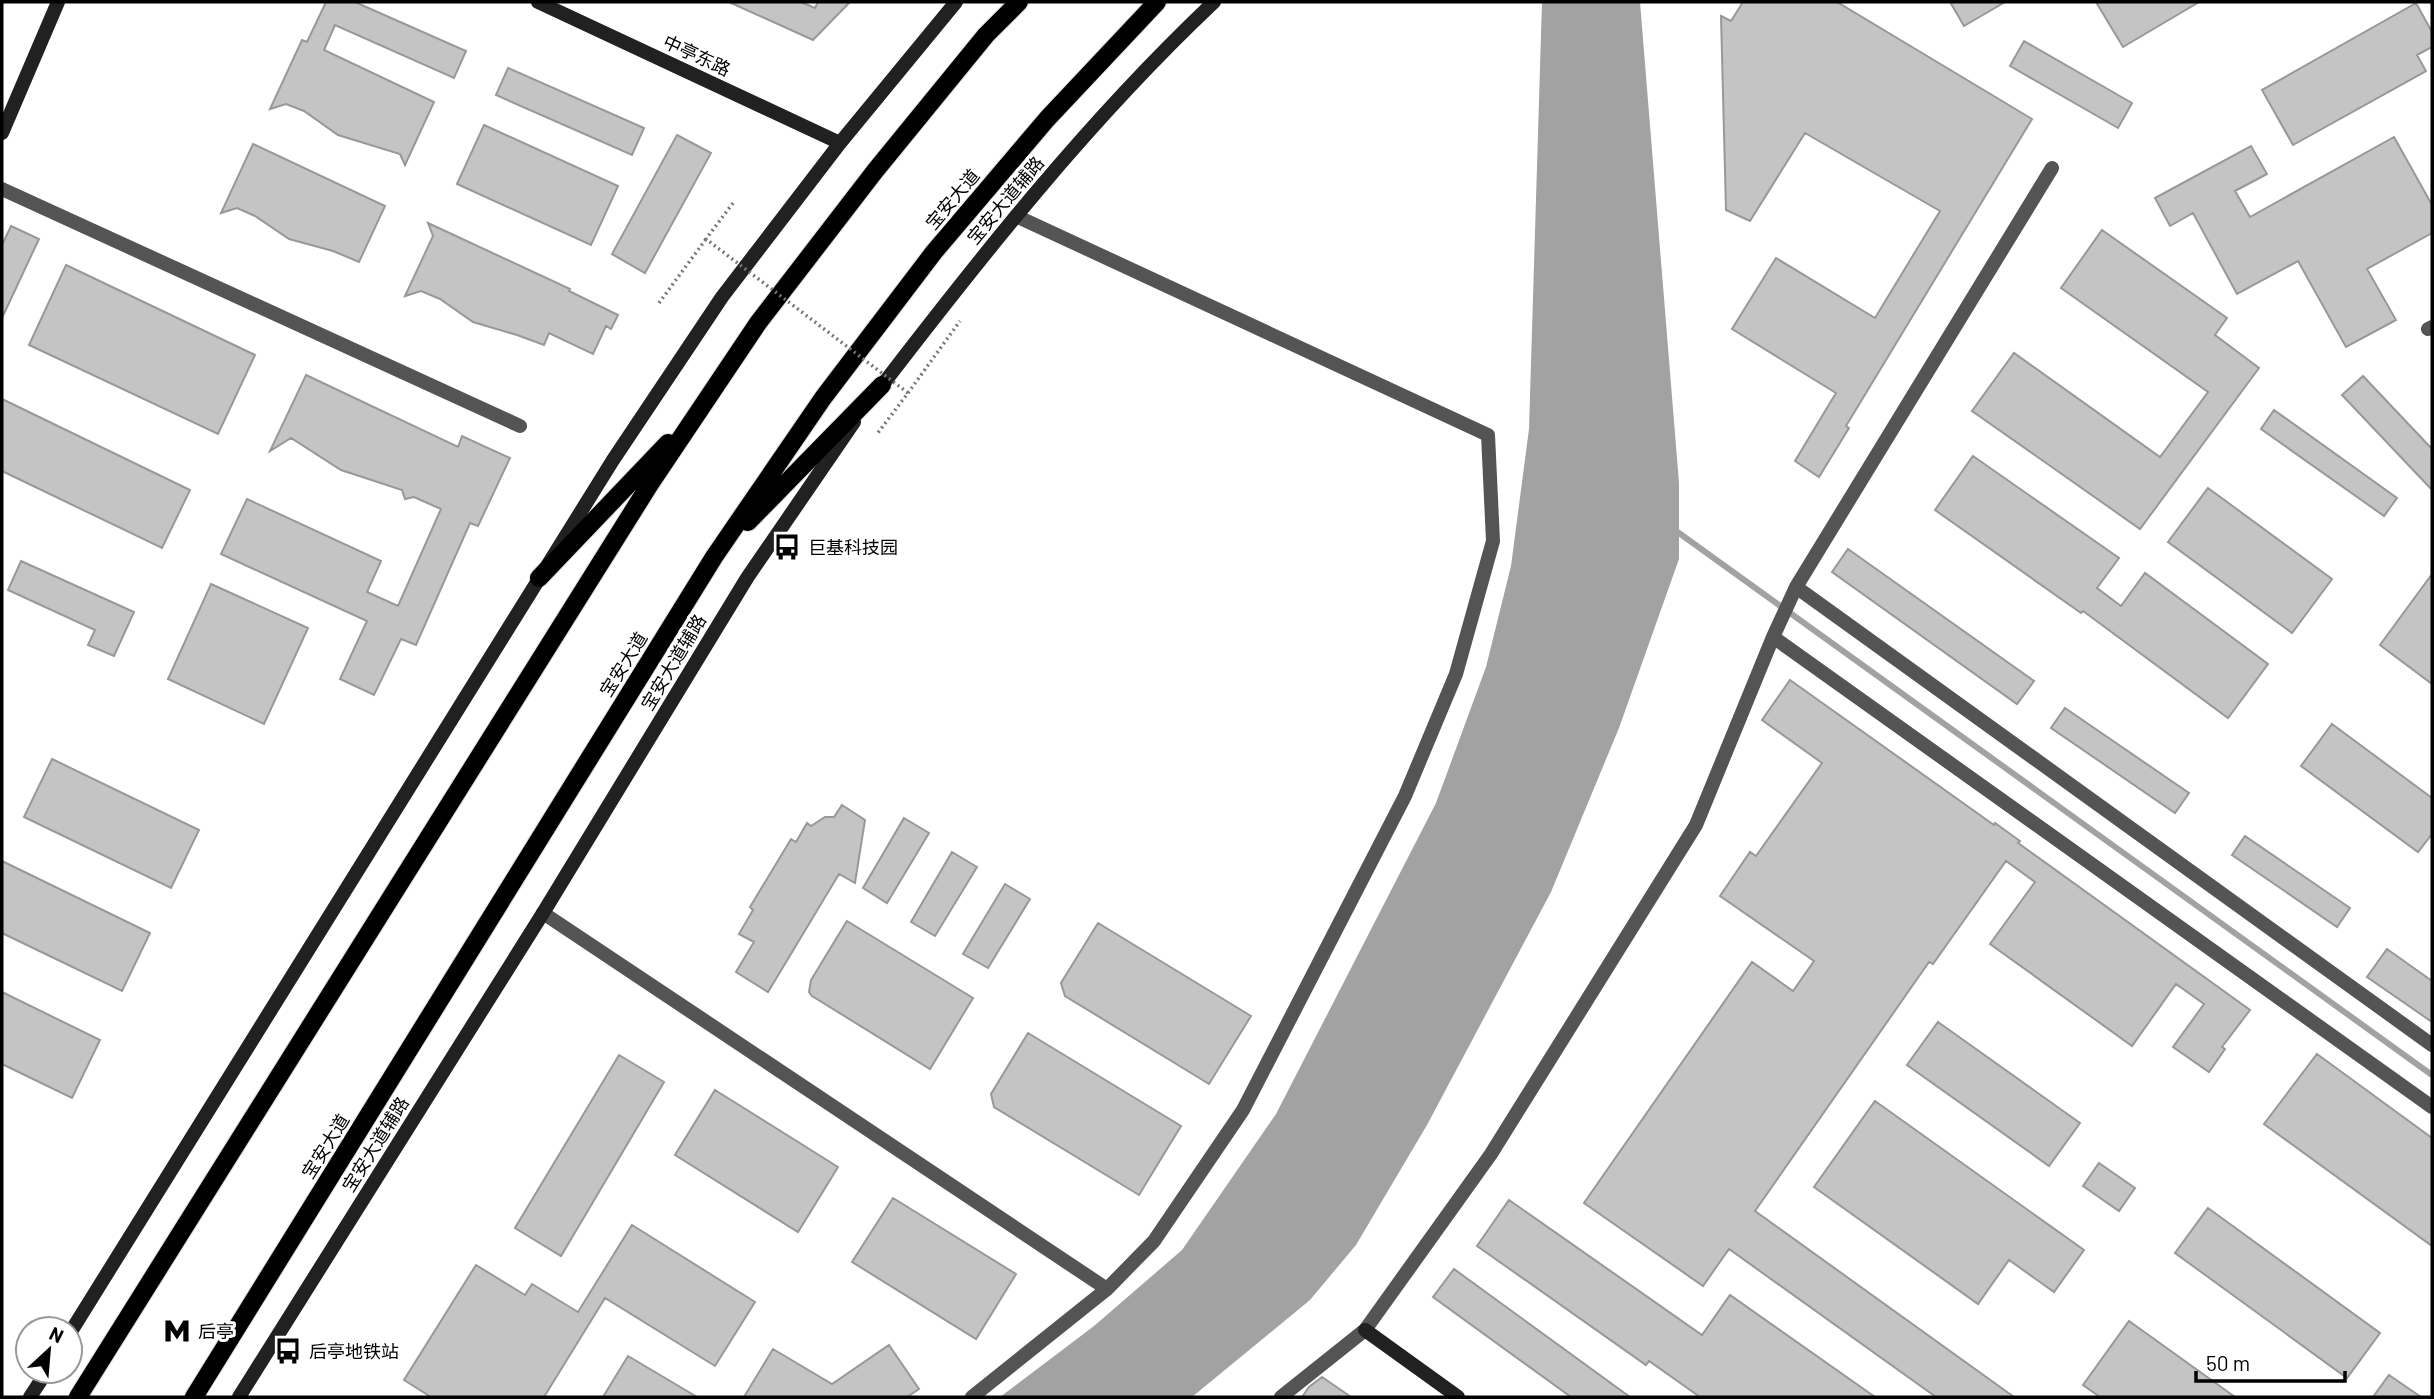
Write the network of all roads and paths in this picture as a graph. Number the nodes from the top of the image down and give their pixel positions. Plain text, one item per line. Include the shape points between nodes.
1 (58, 2) edge
2 (538, 2) edge
3 (956, 2) edge
4 (1018, 2) edge
5 (1157, 2) edge
6 (1214, 2) edge
7 (2, 133) edge
8 (840, 143) junction
9 (2052, 168) dead end
10 (2, 189) edge
11 (733, 203) dead end
12 (1016, 216) junction
13 (706, 239) junction
14 (659, 303) dead end
15 (960, 321) dead end
16 (883, 385) junction
17 (908, 393) junction
18 (702, 407) junction
19 (520, 426) dead end
20 (877, 435) dead end
21 (714, 557) junction
22 (539, 578) junction
23 (1794, 593) junction
24 (1776, 631) junction
25 (542, 913) junction
26 (2432, 1045) edge
27 (2432, 1107) edge
28 (1107, 1289) junction
29 (81, 1315) edge
30 (1365, 1330) junction
31 (79, 1397) edge
32 (194, 1397) edge
33 (239, 1397) edge
34 (972, 1397) edge
35 (1281, 1397) edge
36 (1458, 1397) edge

1 - 7 main road
2 - 8 main road, 中亭东路
3 - 8 main road
4 - 18 main road via 875,171 758,323
5 - 21 main road, 宝安大道 via 1047,119 934,252 822,398
6 - 12 main road, 宝安大道辅路 via 1076,145
8 - 22 main road via 722,296
9 - 23 street
10 - 19 street
11 - 13 path, bridge
12 - 16 main road, 宝安大道辅路
12 - 28 street via 1488,435 1493,541 1456,674 1405,796 1243,1110 1154,1241
13 - 14 path
13 - 17 path, bridge
15 - 17 path
16 - 21 main road
16 - 25 main road, 宝安大道辅路 via 747,578
17 - 20 path, bridge
18 - 22 main road
18 - 31 main road
21 - 32 main road, 宝安大道
22 - 29 main road
23 - 24 street
23 - 26 street
24 - 27 street
24 - 30 street via 1696,825 1491,1154
25 - 28 street
25 - 33 main road, 宝安大道辅路
28 - 34 street
30 - 35 street
30 - 36 main road

